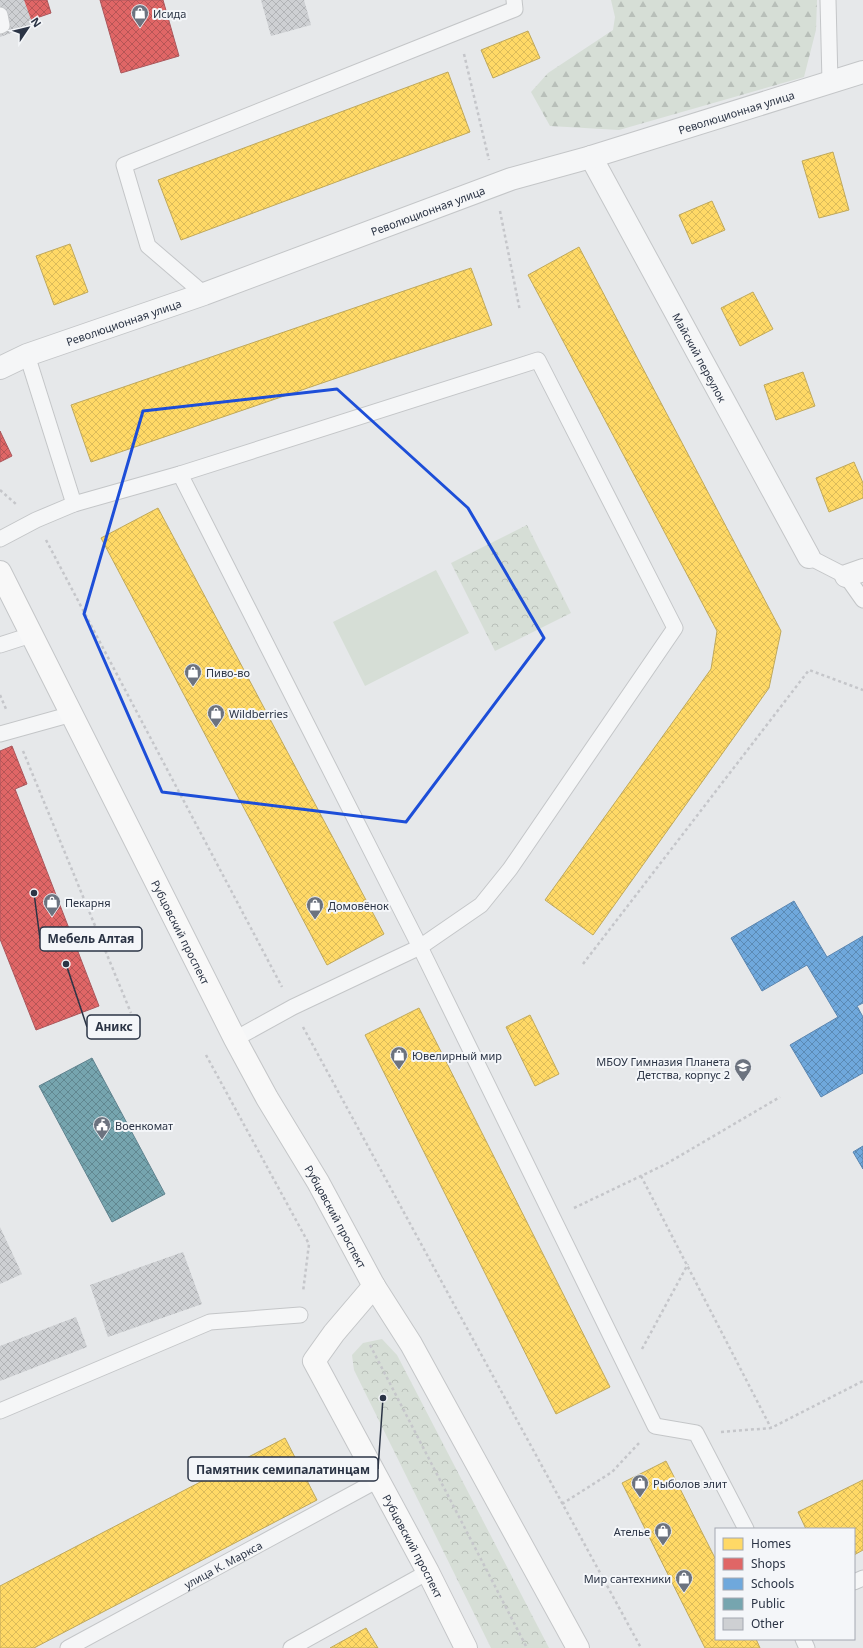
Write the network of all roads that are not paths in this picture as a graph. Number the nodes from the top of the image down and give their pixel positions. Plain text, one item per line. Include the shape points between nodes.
1 (514, 0) edge
2 (828, 0) edge
3 (0, 16) edge
4 (0, 26) edge
5 (863, 72) edge
6 (830, 82) junction
7 (591, 157) junction
8 (204, 294) junction
9 (27, 355) junction
10 (0, 368) edge
11 (180, 474) junction
12 (74, 504) junction
13 (0, 539) edge
14 (809, 557) joint
15 (0, 572) edge
16 (855, 573) edge
17 (863, 600) edge
18 (31, 635) junction
19 (0, 645) edge
20 (72, 714) junction
21 (7, 732) edge
22 (420, 947) junction
23 (235, 1039) junction
24 (374, 1286) junction
25 (300, 1314) road end
26 (0, 1411) edge
27 (378, 1480) junction
28 (745, 1528) edge
29 (428, 1572) junction
30 (68, 1648) edge
31 (291, 1648) edge
32 (466, 1648) edge
33 (578, 1648) edge

1 - 8 lane via 515,9 124,165 148,246
2 - 6 lane
3 - 4 lane
5 - 6 street, Революционная улица
6 - 7 street, Революционная улица
7 - 8 street, Революционная улица via 511,179
7 - 14 street, Майский переулок
8 - 9 street, Революционная улица
9 - 10 street, Революционная улица
9 - 12 lane
11 - 12 lane
11 - 22 lane
11 - 22 lane via 538,360 675,628 510,870 481,905
12 - 13 lane
14 - 16 lane
15 - 18 street, Рубцовский проспект
16 - 17 lane
18 - 19 lane
18 - 20 street, Рубцовский проспект
20 - 21 lane
20 - 23 street, Рубцовский проспект
22 - 23 lane via 293,1007
22 - 28 lane via 656,1426 696,1433
23 - 24 street, Рубцовский проспект via 318,1182
24 - 27 street, Рубцовский проспект via 314,1361
24 - 33 street, Рубцовский проспект via 411,1344
25 - 26 lane via 210,1322
27 - 29 street, Рубцовский проспект
27 - 30 lane, улица К. Маркса
29 - 31 lane
29 - 32 street, Рубцовский проспект

